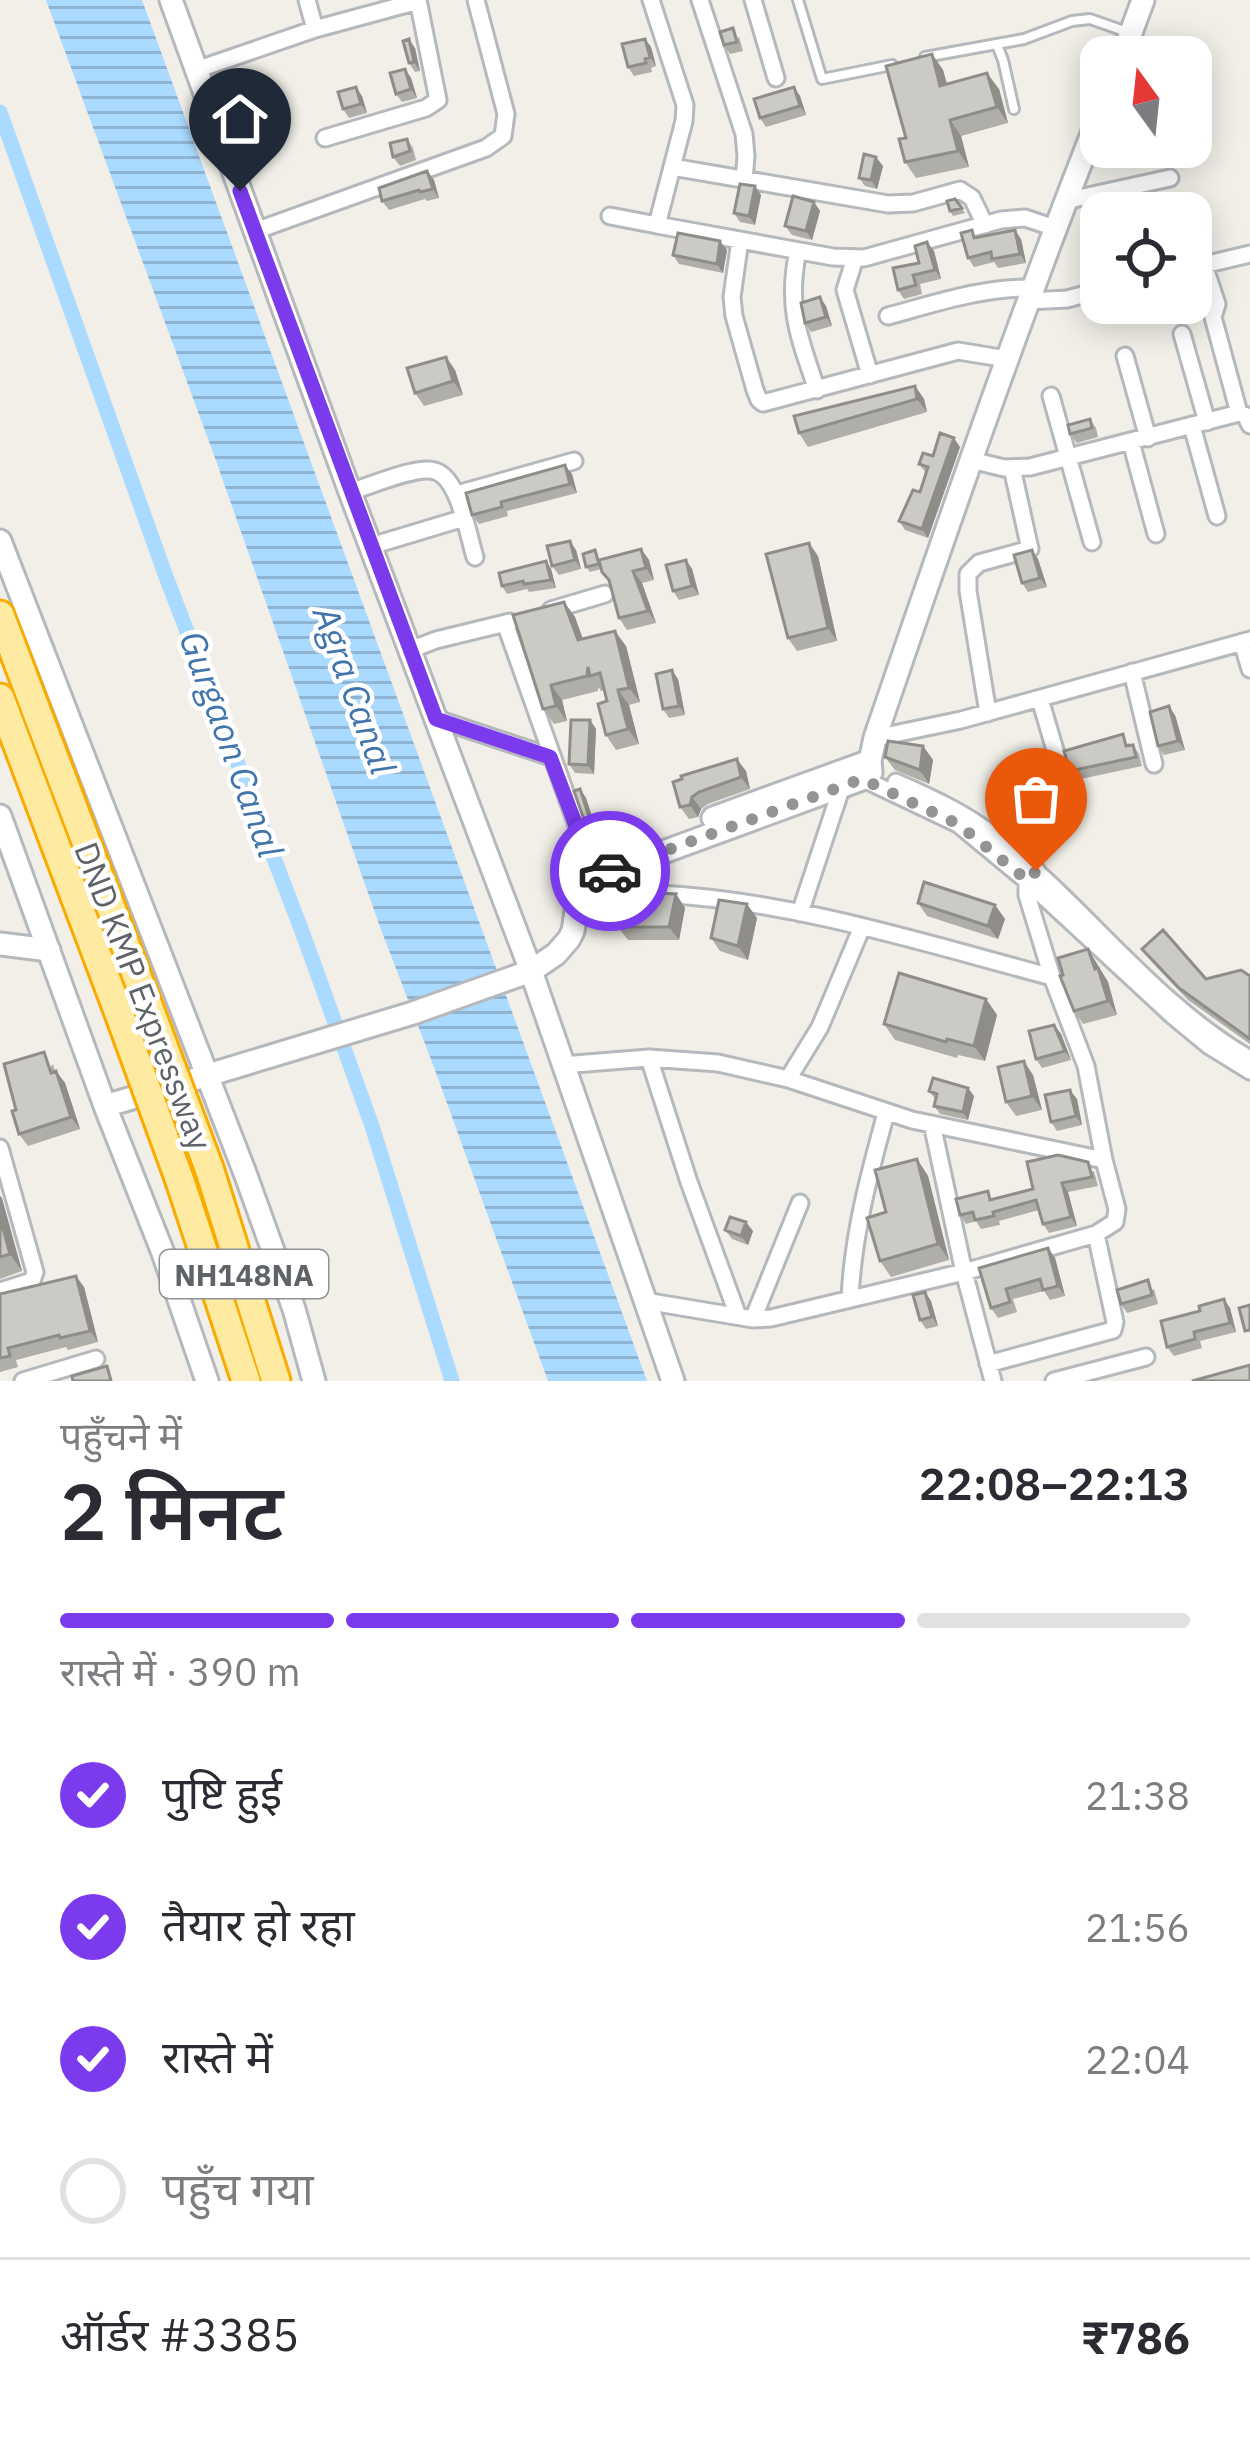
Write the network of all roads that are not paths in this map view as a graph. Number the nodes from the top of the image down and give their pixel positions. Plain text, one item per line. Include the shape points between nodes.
1 (171, 0) edge
2 (307, 0) edge
3 (418, 0) edge
4 (476, 0) edge
5 (652, 0) edge
6 (700, 0) edge
7 (753, 0) edge
8 (798, 0) edge
9 (1143, 0) edge
10 (315, 29) junction
11 (1131, 33) junction
12 (1130, 36) edge
13 (997, 46) junction
14 (917, 59) edge
15 (896, 64) edge
16 (196, 70) junction
17 (776, 78) dead end
18 (1015, 109) dead end
19 (325, 138) dead end
20 (1080, 164) edge
21 (672, 167) junction
22 (1170, 178) dead end
23 (743, 181) junction
24 (1065, 201) junction
25 (610, 216) dead end
26 (657, 225) junction
27 (985, 225) junction
28 (1055, 228) junction
29 (255, 231) junction
30 (740, 240) junction
31 (798, 250) junction
32 (1250, 254) edge
33 (855, 258) junction
34 (1212, 263) edge
35 (1212, 294) edge
36 (1030, 295) junction
37 (1080, 296) edge
38 (888, 316) dead end
39 (1182, 334) dead end
40 (1125, 356) dead end
41 (1007, 358) junction
42 (869, 375) junction
43 (817, 390) junction
44 (1052, 396) dead end
45 (1244, 419) edge
46 (1200, 424) junction
47 (1139, 440) junction
48 (1068, 459) junction
49 (970, 460) junction
50 (574, 461) dead end
51 (1012, 468) junction
52 (350, 492) junction
53 (457, 494) junction
54 (1217, 516) dead end
55 (464, 518) junction
56 (1156, 534) dead end
57 (0, 541) edge
58 (1092, 542) dead end
59 (371, 546) junction
60 (475, 557) dead end
61 (605, 594) edge
62 (0, 615) edge
63 (505, 623) junction
64 (1246, 641) edge
65 (410, 650) junction
66 (1250, 669) edge
67 (1132, 672) junction
68 (0, 698) edge
69 (1040, 699) junction
70 (988, 713) junction
71 (436, 719) junction
72 (875, 738) junction
73 (550, 757) junction
74 (1154, 764) dead end
75 (857, 772) junction
76 (1066, 791) dead end
77 (0, 816) edge
78 (1032, 876) junction
79 (586, 878) junction
80 (800, 914) junction
81 (862, 926) junction
82 (0, 944) edge
83 (49, 950) junction
84 (520, 975) junction
85 (1052, 977) junction
86 (649, 1058) junction
87 (1250, 1059) edge
88 (562, 1065) junction
89 (1250, 1071) edge
90 (207, 1076) junction
91 (788, 1079) junction
92 (105, 1106) junction
93 (886, 1113) junction
94 (932, 1124) junction
95 (0, 1148) edge
96 (1104, 1160) junction
97 (800, 1203) dead end
98 (1096, 1234) junction
99 (964, 1272) junction
100 (0, 1291) edge
101 (850, 1298) junction
102 (645, 1301) junction
103 (746, 1317) junction
104 (1146, 1357) dead end
105 (97, 1359) dead end
106 (990, 1373) edge
107 (53, 1377) edge
108 (22, 1381) edge
109 (207, 1381) edge
110 (246, 1381) edge
111 (276, 1381) edge
112 (314, 1381) edge
113 (673, 1381) edge
114 (1054, 1381) edge

1 - 16 street
2 - 10 street
3 - 10 street
3 - 19 street via 438,100
4 - 29 street via 506,114 503,136
5 - 21 street via 685,105
6 - 23 street via 747,146
7 - 17 street
8 - 15 lane via 823,79
9 - 11 street
10 - 16 street
11 - 12 street
11 - 13 lane via 1072,21
13 - 14 lane
13 - 18 lane
16 - 29 street
20 - 24 street
21 - 23 street
21 - 26 street
22 - 24 street
23 - 27 street via 888,204 960,190
24 - 28 street
25 - 26 street
26 - 30 street
27 - 28 street via 1025,218
27 - 33 street
28 - 36 street
29 - 52 street
30 - 31 street
30 - 43 street via 734,316 759,400
31 - 33 street
31 - 43 street via 793,315
32 - 34 street
33 - 42 street via 845,290
35 - 45 street
36 - 37 street
36 - 38 street via 1004,287
36 - 41 street
39 - 46 street
40 - 47 street
41 - 42 street via 958,351
41 - 49 street
42 - 43 street
44 - 48 street
45 - 46 street
46 - 47 street
46 - 54 street
47 - 48 street
47 - 56 street
48 - 51 street
48 - 58 street
49 - 51 street
49 - 72 street
50 - 53 street
51 - 70 street via 1030,549 979,563 968,574
52 - 53 street via 430,470
52 - 59 street
53 - 55 street
55 - 59 street
55 - 60 street
57 - 90 street
59 - 65 street
61 - 63 street
62 - 111 highway, DND KMP Expressway / NH148NA, bridge via 209,1168
63 - 65 street
63 - 73 street
64 - 66 street
64 - 67 street
65 - 71 street
67 - 69 street
67 - 74 street
68 - 110 highway, DND KMP Expressway / NH148NA, bridge via 180,1180
69 - 70 street
69 - 76 street
70 - 72 street
71 - 73 street
71 - 84 street
72 - 75 street
73 - 79 street
75 - 78 street via 967,817
75 - 79 street
75 - 80 street
77 - 83 street
78 - 85 street via 1028,895
78 - 87 street via 1182,1011
78 - 89 street via 1174,1017
79 - 80 street
79 - 84 street via 569,939
80 - 81 street
81 - 85 street
81 - 91 street via 820,1027
82 - 83 street
83 - 92 street
84 - 88 street
84 - 90 street
85 - 96 street via 1086,1066
86 - 88 street
86 - 91 street
86 - 103 street via 689,1182
88 - 102 street
90 - 92 street
90 - 112 street
91 - 93 street
92 - 109 street
93 - 94 street
93 - 101 street via 858,1219
94 - 96 street
94 - 99 street
95 - 100 street via 35,1277
96 - 98 street via 1118,1218
97 - 103 street
98 - 99 street
98 - 106 street via 1113,1330
99 - 101 street
99 - 106 street
101 - 103 street
102 - 103 street
102 - 113 street
104 - 114 street
105 - 107 street
107 - 108 street

